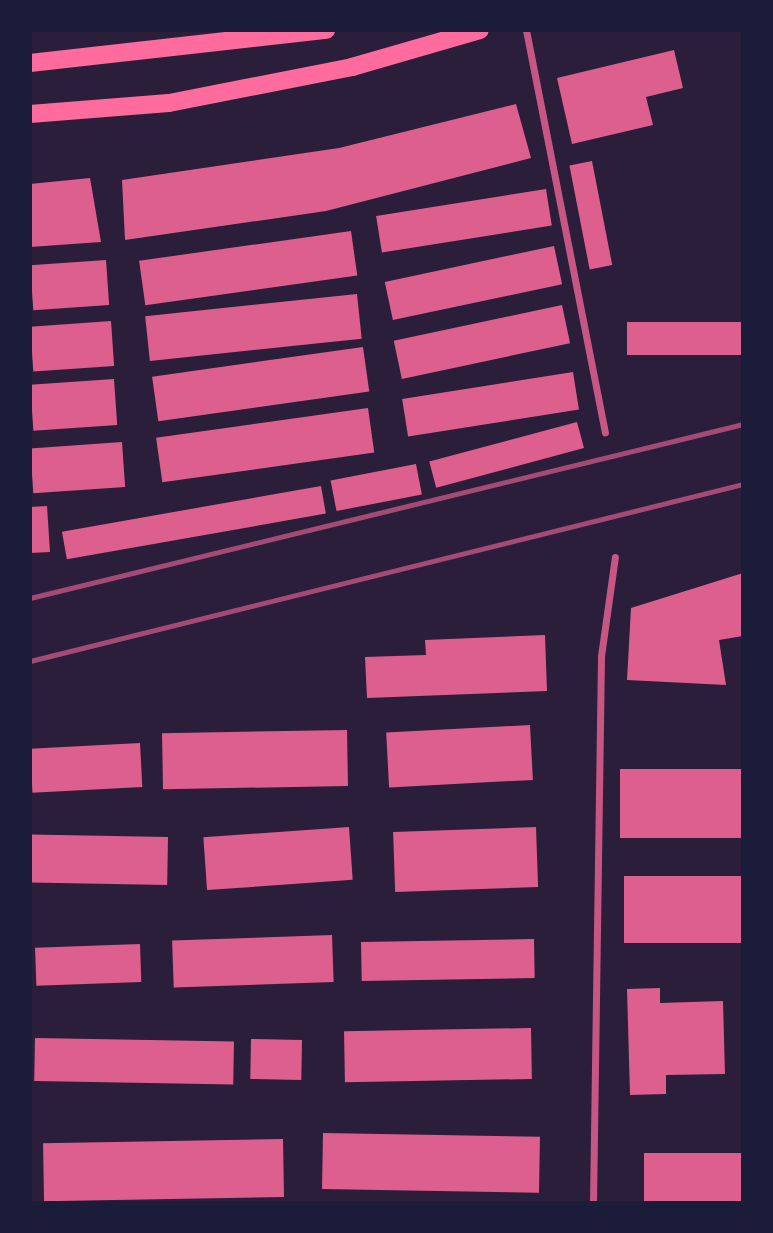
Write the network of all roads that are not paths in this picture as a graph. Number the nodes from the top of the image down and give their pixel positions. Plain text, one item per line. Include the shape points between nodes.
1 (326, 30) edge
2 (480, 30) edge
3 (526, 30) edge
4 (30, 64) edge
5 (30, 114) edge
6 (605, 432) dead end
7 (615, 558) dead end
8 (593, 1203) edge

1 - 4 main road
2 - 5 main road via 352,67 169,103
3 - 6 street
7 - 8 street via 601,656

